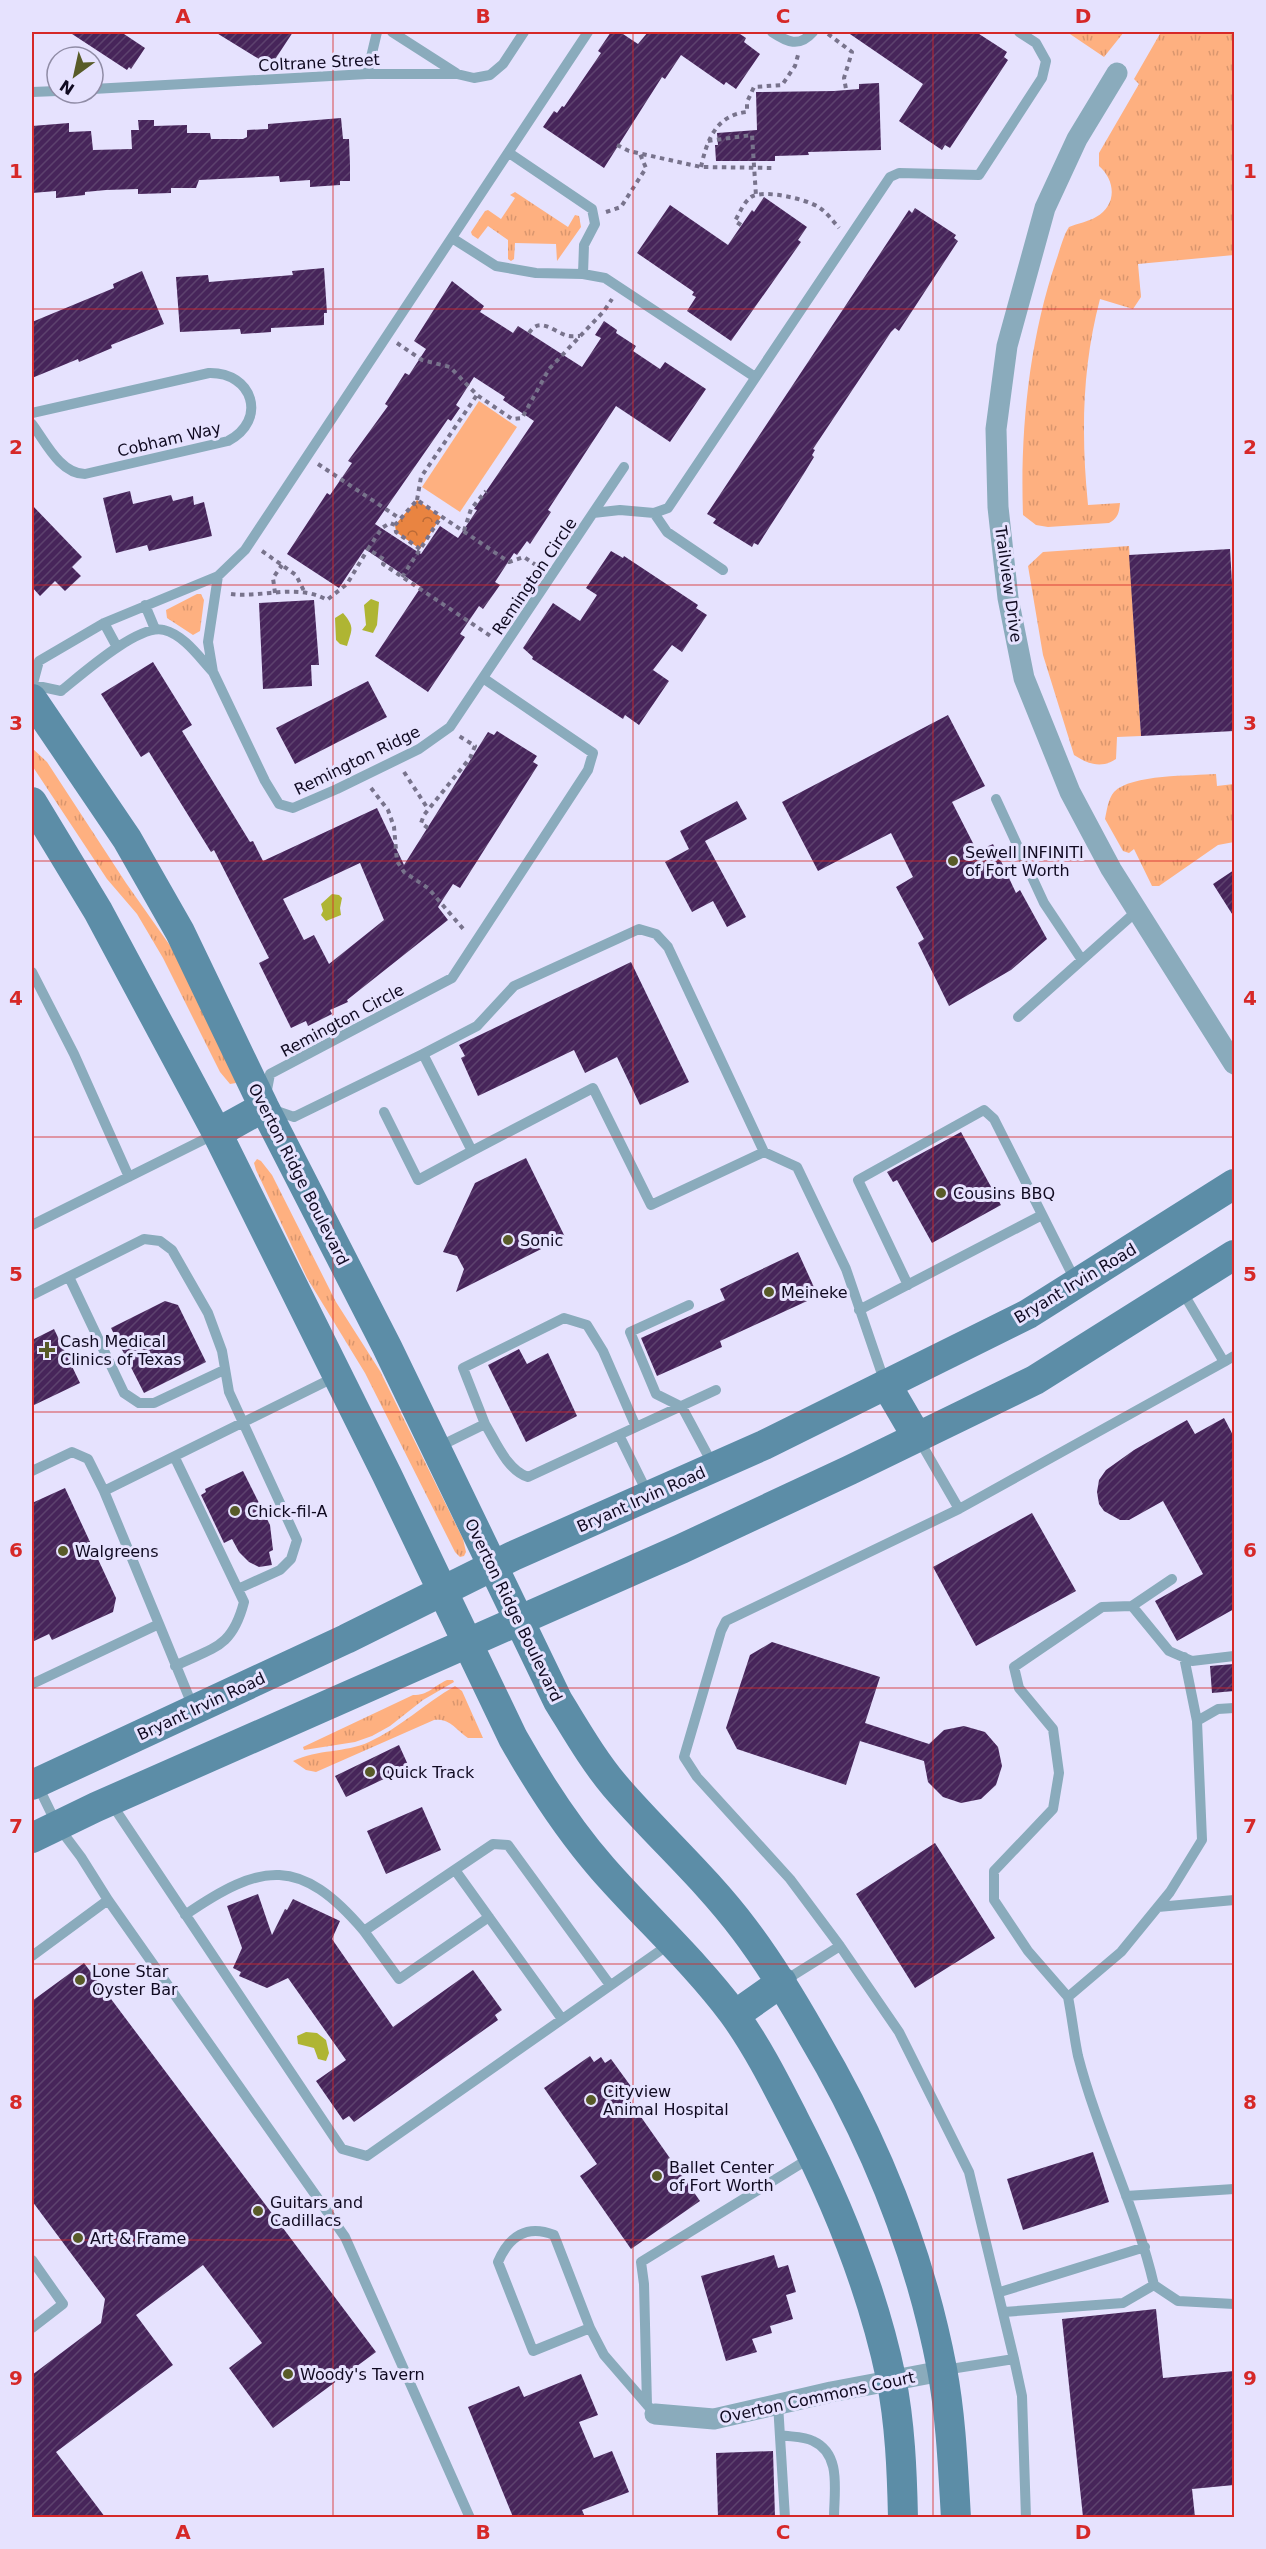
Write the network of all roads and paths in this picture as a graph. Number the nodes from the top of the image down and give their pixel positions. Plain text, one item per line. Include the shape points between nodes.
1 (377, 32) edge
2 (392, 32) edge
3 (524, 32) edge
4 (588, 32) edge
5 (772, 32) edge
6 (813, 32) edge
7 (824, 32) edge
8 (1019, 32) edge
9 (801, 42) junction
10 (1117, 73) dead end
11 (367, 74) junction
12 (457, 74) junction
13 (105, 88) edge
14 (846, 89) dead end
15 (708, 141) junction
16 (617, 145) dead end
17 (509, 153) junction
18 (640, 154) junction
19 (701, 167) junction
20 (773, 168) dead end
21 (754, 169) junction
22 (756, 196) junction
23 (594, 216) junction
24 (741, 225) dead end
25 (452, 238) junction
26 (847, 238) junction
27 (583, 274) junction
28 (620, 287) junction
29 (529, 333) dead end
30 (387, 336) junction
31 (580, 336) junction
32 (755, 377) junction
33 (477, 395) junction
34 (32, 413) edge
35 (32, 424) edge
36 (307, 457) junction
37 (624, 467) dead end
38 (486, 491) dead end
39 (417, 500) junction
40 (593, 513) junction
41 (654, 513) junction
42 (441, 517) junction
43 (399, 518) junction
44 (395, 525) junction
45 (464, 531) junction
46 (248, 547) junction
47 (368, 549) junction
48 (420, 549) junction
49 (282, 565) junction
50 (723, 570) dead end
51 (218, 576) junction
52 (552, 576) junction
53 (402, 577) junction
54 (215, 592) junction
55 (274, 593) junction
56 (305, 593) junction
57 (145, 605) junction
58 (104, 624) junction
59 (155, 629) junction
60 (117, 646) junction
61 (505, 646) junction
62 (213, 672) junction
63 (483, 678) junction
64 (32, 690) edge
65 (450, 728) junction
66 (396, 760) junction
67 (361, 777) junction
68 (996, 799) dead end
69 (32, 802) edge
70 (428, 809) junction
71 (428, 828) dead end
72 (1138, 910) junction
73 (475, 943) junction
74 (1082, 960) junction
75 (32, 972) edge
76 (1018, 1017) dead end
77 (423, 1054) junction
78 (1234, 1064) edge
79 (264, 1107) junction
80 (384, 1112) dead end
81 (217, 1133) junction
82 (472, 1151) junction
83 (764, 1152) junction
84 (129, 1177) junction
85 (1234, 1184) edge
86 (1042, 1215) junction
87 (32, 1225) edge
88 (1234, 1255) edge
89 (69, 1277) junction
90 (1076, 1282) junction
91 (908, 1285) junction
92 (1181, 1288) junction
93 (32, 1295) edge
94 (689, 1305) dead end
95 (859, 1310) junction
96 (1234, 1356) edge
97 (1224, 1362) junction
98 (224, 1370) junction
99 (336, 1376) junction
100 (886, 1384) junction
101 (716, 1390) dead end
102 (682, 1407) junction
103 (244, 1423) junction
104 (485, 1424) junction
105 (636, 1427) junction
106 (619, 1435) junction
107 (917, 1437) junction
108 (436, 1448) junction
109 (175, 1458) junction
110 (714, 1467) junction
111 (32, 1471) edge
112 (104, 1491) junction
113 (648, 1496) junction
114 (959, 1509) junction
115 (493, 1565) junction
116 (1172, 1579) dead end
117 (238, 1589) junction
118 (443, 1591) junction
119 (1132, 1606) junction
120 (518, 1620) junction
121 (159, 1624) junction
122 (468, 1642) junction
123 (1234, 1656) edge
124 (1184, 1657) junction
125 (175, 1666) junction
126 (32, 1684) edge
127 (1234, 1708) edge
128 (194, 1709) junction
129 (1197, 1720) junction
130 (33, 1780) edge
131 (110, 1801) junction
132 (44, 1832) edge
133 (455, 1870) junction
134 (108, 1900) junction
135 (1234, 1900) edge
136 (1158, 1907) junction
137 (185, 1915) junction
138 (489, 1917) junction
139 (364, 1931) junction
140 (673, 1941) junction
141 (840, 1947) junction
142 (32, 1956) edge
143 (782, 1982) junction
144 (610, 1985) junction
145 (1068, 1997) junction
146 (735, 2015) junction
147 (562, 2019) junction
148 (813, 2156) junction
149 (1234, 2189) edge
150 (1126, 2196) junction
151 (1145, 2247) junction
152 (32, 2260) edge
153 (1154, 2285) junction
154 (1000, 2292) junction
155 (1234, 2304) edge
156 (1004, 2312) junction
157 (32, 2328) edge
158 (590, 2328) junction
159 (1014, 2359) junction
160 (942, 2371) junction
161 (891, 2379) junction
162 (778, 2404) junction
163 (651, 2410) junction
164 (780, 2435) junction
165 (470, 2517) edge
166 (785, 2517) edge
167 (834, 2517) edge
168 (903, 2517) edge
169 (956, 2517) edge
170 (1026, 2517) edge

1 - 11 lane
2 - 12 lane
3 - 12 lane, Coltrane Street via 503,64 490,75 474,78
4 - 17 lane
5 - 9 lane via 789,43
6 - 9 lane
7 - 14 path via 852,52 844,78
8 - 26 lane via 1036,43 1046,61 1042,78 979,175 899,173 890,177
9 - 15 path via 795,66 782,85 754,87 747,112 729,116
10 - 72 street, Trailview Drive via 1077,139 1045,207 1007,346 996,429 998,507 1008,598 1024,678 1070,792
11 - 12 lane, Coltrane Street
11 - 13 lane, Coltrane Street
15 - 19 path
15 - 21 path via 752,135
16 - 18 path
17 - 23 lane via 592,209
17 - 25 lane
18 - 19 path
18 - 23 path via 646,168 621,207
19 - 21 path
20 - 21 path
21 - 22 path
22 - 24 path via 751,197 735,221
22 - 26 path via 799,199 818,206
23 - 27 lane via 595,224 584,245
25 - 27 lane via 496,266 536,273
25 - 30 lane
26 - 32 lane
27 - 28 lane via 605,278
28 - 31 path
28 - 32 lane
29 - 31 path via 544,325 567,337
30 - 33 path via 422,360 450,367
30 - 36 lane
31 - 33 path via 549,369 522,418 512,419
32 - 41 lane via 668,508
33 - 39 path via 422,477
34 - 35 lane, Cobham Way via 209,373 230,375 239,381 247,390 252,411 246,428 228,441 85,474 63,465
36 - 43 path
36 - 46 lane
37 - 40 lane
38 - 45 path via 471,509
39 - 42 path
39 - 43 path
40 - 41 lane, Remington Circle
40 - 52 lane, Remington Circle
41 - 50 lane via 667,532
42 - 45 path
42 - 48 path
43 - 44 path
44 - 47 path via 386,525
44 - 48 path via 396,532
45 - 52 path via 509,562 524,557
46 - 49 path
46 - 51 lane
47 - 53 path
47 - 56 path via 347,584 327,600
48 - 53 path
49 - 55 path via 273,578
49 - 56 path via 296,575
51 - 54 lane, Remington Ridge
51 - 57 lane
52 - 61 lane, Remington Circle
53 - 61 path
54 - 55 path via 246,596
54 - 62 lane, Remington Ridge via 208,642
55 - 56 path
57 - 58 lane
57 - 59 lane
58 - 60 lane
58 - 64 lane via 39,661
59 - 60 lane
59 - 62 lane via 183,640
60 - 64 lane via 61,691
61 - 63 lane, Remington Circle
62 - 67 lane, Remington Ridge via 279,804 293,808
63 - 65 lane, Remington Ridge
63 - 73 lane, Remington Circle via 593,753 588,770
64 - 79 street, Overton Ridge Boulevard via 156,887
65 - 66 lane, Remington Ridge
65 - 70 path via 475,747
66 - 67 lane, Remington Ridge
66 - 70 path
67 - 73 path via 388,810 397,861 404,872 428,888
68 - 74 lane via 1044,903
69 - 81 street via 98,911
70 - 71 path via 421,823
72 - 74 lane
72 - 78 street, Trailview Drive
73 - 79 lane, Remington Circle via 452,978 270,1074
74 - 76 lane
75 - 84 lane
77 - 79 lane via 294,1117
77 - 82 lane
77 - 83 lane via 477,1026 514,986 639,929 656,934 668,947
79 - 81 street
79 - 108 street, Overton Ridge Boulevard
80 - 82 lane via 418,1180
81 - 84 lane
81 - 99 street
82 - 83 lane via 593,1088 651,1205
83 - 95 lane via 797,1167 846,1269
84 - 87 lane
85 - 90 street, Bryant Irvin Road
86 - 90 lane
86 - 91 lane
86 - 91 lane via 994,1119 984,1110 858,1180
88 - 92 street
89 - 93 lane
89 - 98 lane via 124,1393 139,1403 154,1403
89 - 98 lane via 144,1239 160,1241 172,1250 208,1314 222,1351
90 - 100 street, Bryant Irvin Road via 1028,1314
91 - 95 lane
92 - 97 lane
92 - 107 street via 1035,1380
94 - 102 lane via 630,1332 656,1394
95 - 100 lane
96 - 97 lane
97 - 114 lane
98 - 103 lane via 229,1392
99 - 103 lane
99 - 118 street
100 - 107 street
100 - 110 street, Bryant Irvin Road
101 - 102 lane
102 - 105 lane
102 - 110 lane
103 - 109 lane
103 - 117 lane via 297,1540 291,1559 280,1570
104 - 105 lane via 463,1368 564,1318 587,1325 603,1351
104 - 106 lane via 512,1467 528,1477
104 - 108 lane
105 - 106 lane
106 - 113 lane
107 - 114 lane
107 - 120 street via 681,1549
108 - 115 street, Overton Ridge Boulevard
109 - 112 lane
109 - 117 lane
110 - 113 street, Bryant Irvin Road
111 - 112 lane via 72,1452 88,1459
112 - 121 lane
113 - 115 street, Bryant Irvin Road
114 - 141 lane via 726,1621 684,1756 697,1777 790,1879
115 - 118 street, Bryant Irvin Road
115 - 120 street, Overton Ridge Boulevard
116 - 119 lane
117 - 125 lane via 244,1602 239,1622 228,1640
118 - 122 street
118 - 128 street, Bryant Irvin Road
119 - 124 lane via 1169,1652
119 - 145 lane via 1102,1606 1014,1667 1019,1688 1053,1729 1059,1773 1053,1809 994,1871 994,1899 1028,1951
120 - 122 street
120 - 143 street, Overton Ridge Boulevard via 558,1701 588,1750 615,1786 700,1874
121 - 125 lane
121 - 126 lane
122 - 131 street
122 - 140 street via 513,1738 557,1809 603,1869
123 - 124 lane via 1192,1661
124 - 129 lane
125 - 128 lane
127 - 129 lane via 1218,1709
128 - 130 street, Bryant Irvin Road
129 - 136 lane via 1202,1840
130 - 132 lane
131 - 132 street
131 - 137 lane
132 - 134 lane via 81,1857
133 - 138 lane
133 - 139 lane
133 - 144 lane via 493,1844 508,1845
134 - 142 lane
134 - 165 lane via 345,2238
135 - 136 lane
136 - 145 lane via 1121,1952
137 - 139 lane via 217,1893 244,1881 294,1875 322,1890
137 - 147 lane via 342,2149 367,2156
138 - 139 lane via 399,1979
138 - 147 lane
140 - 144 lane
140 - 146 street
141 - 143 lane
141 - 154 lane via 899,2032 969,2172
143 - 146 street
143 - 160 street, Overton Ridge Boulevard via 879,2160 903,2222
144 - 147 lane
145 - 150 lane via 1078,2056
146 - 148 street
148 - 161 street via 859,2261
148 - 163 lane via 641,2262
149 - 150 lane
150 - 151 lane
151 - 153 lane
151 - 154 lane
152 - 157 lane via 63,2304
153 - 155 lane via 1178,2301
153 - 156 lane via 1123,2303
154 - 156 lane
156 - 159 lane
158 - 158 lane via 554,2235 541,2229 519,2234 505,2245 498,2262 533,2351
158 - 163 lane via 604,2355
159 - 160 lane
159 - 170 lane via 1022,2396
160 - 161 street, Overton Commons Court
160 - 169 street, Overton Ridge Boulevard
161 - 162 street, Overton Commons Court
161 - 168 street
162 - 163 street, Overton Commons Court via 714,2420
162 - 164 lane
164 - 166 lane
164 - 167 lane via 812,2440 826,2451 834,2466

